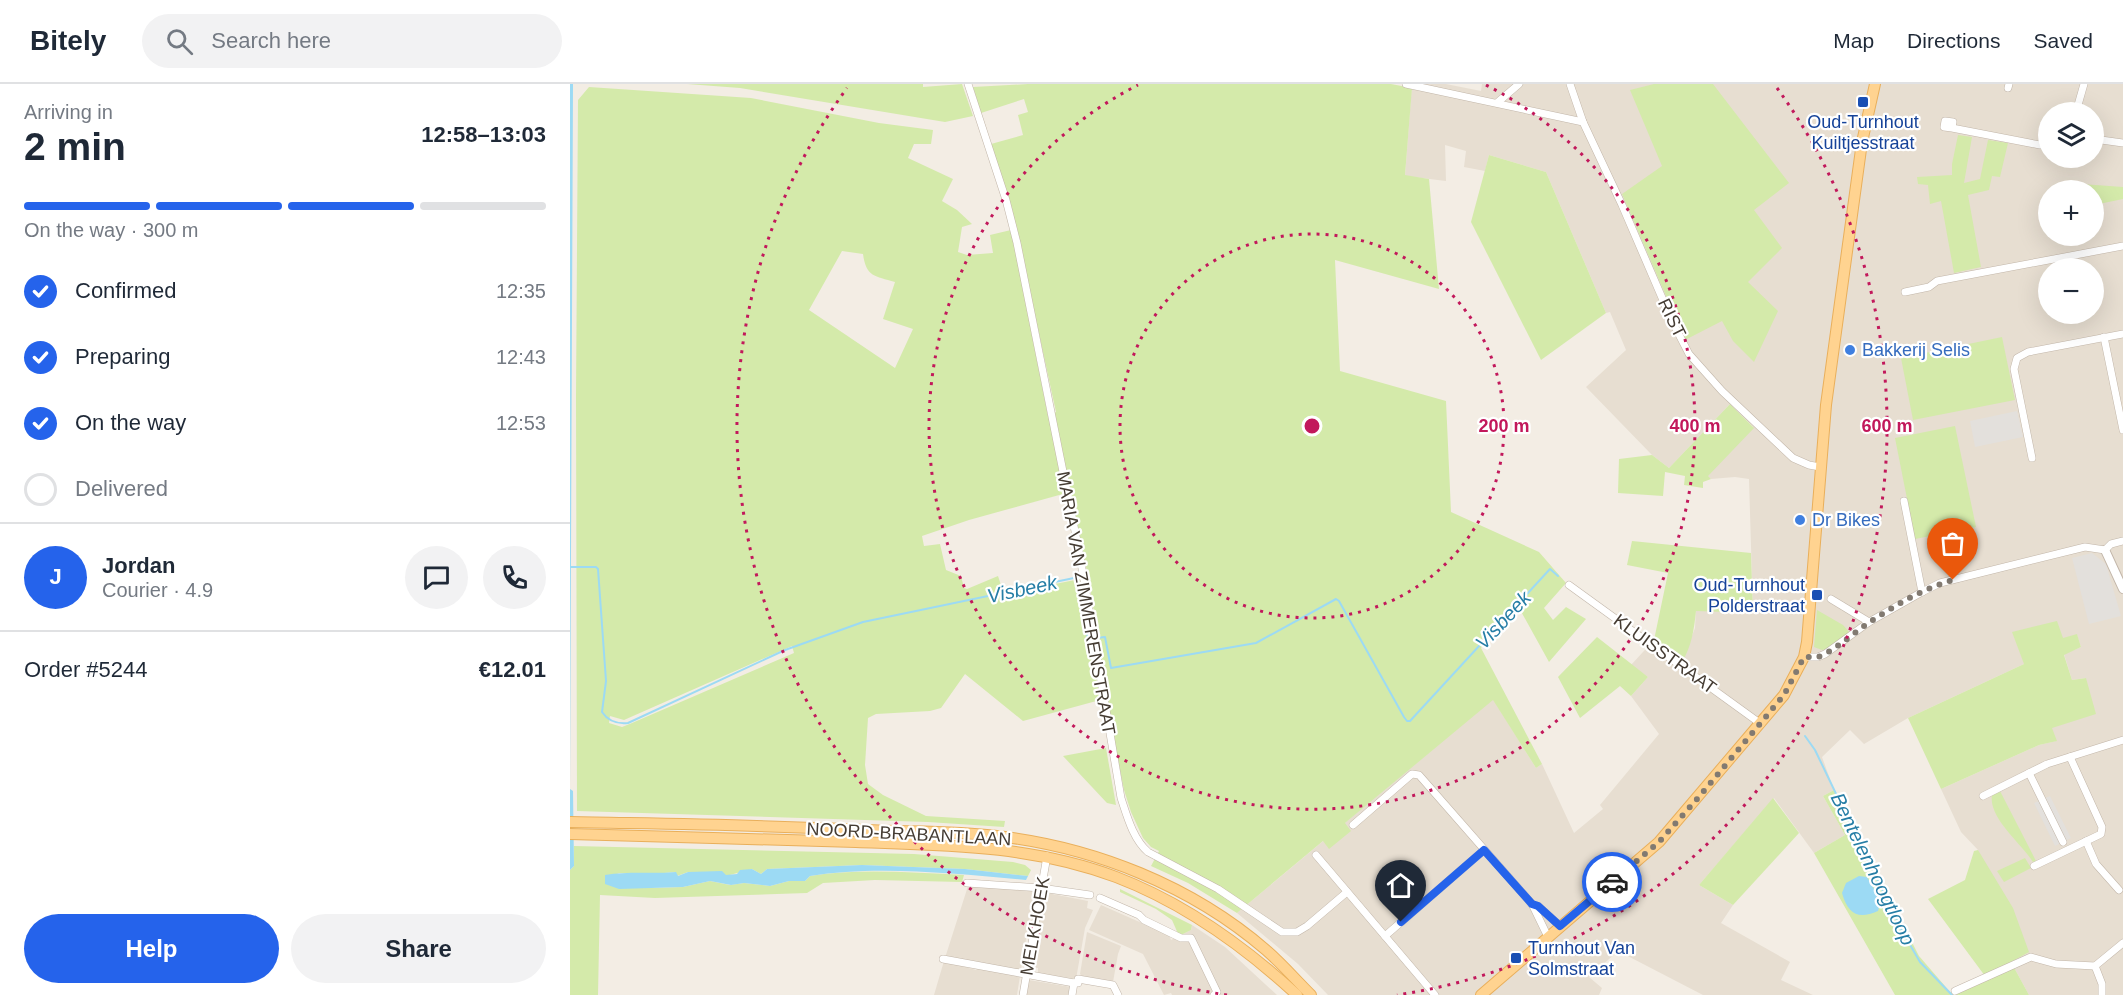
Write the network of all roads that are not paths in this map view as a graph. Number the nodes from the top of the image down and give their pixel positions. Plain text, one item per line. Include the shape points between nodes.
1 (968, 84) edge
2 (1406, 84) edge
3 (1519, 84) edge
4 (1570, 84) edge
5 (1875, 84) edge
6 (2084, 84) edge
7 (1498, 102) junction
8 (2079, 102) edge
9 (1583, 122) junction
10 (1952, 128) dead end
11 (2104, 140) edge
12 (2123, 143) edge
13 (2038, 145) edge
14 (2123, 246) edge
15 (1905, 292) dead end
16 (2123, 334) edge
17 (2104, 337) junction
18 (2123, 430) edge
19 (2032, 458) dead end
20 (1820, 467) junction
21 (1904, 501) dead end
22 (2123, 541) edge
23 (2105, 550) junction
24 (1569, 585) dead end
25 (2123, 589) edge
26 (1922, 592) junction
27 (1831, 599) dead end
28 (1869, 622) junction
29 (1804, 657) junction
30 (1761, 723) junction
31 (2123, 740) edge
32 (2070, 757) junction
33 (2029, 773) junction
34 (1983, 796) dead end
35 (570, 822) edge
36 (1353, 825) dead end
37 (570, 834) edge
38 (2086, 841) junction
39 (2063, 842) dead end
40 (1484, 850) junction
41 (1316, 855) dead end
42 (1047, 856) junction
43 (2034, 866) dead end
44 (967, 883) dead end
45 (1041, 888) junction
46 (2119, 890) dead end
47 (1347, 892) junction
48 (1090, 895) dead end
49 (1100, 898) dead end
50 (1532, 904) junction
51 (1560, 926) junction
52 (1385, 936) junction
53 (1548, 937) junction
54 (2123, 943) edge
55 (943, 959) dead end
56 (2095, 966) junction
57 (1026, 975) junction
58 (1074, 983) junction
59 (1955, 991) dead end
60 (1023, 995) edge
61 (1072, 995) edge
62 (1118, 995) edge
63 (1214, 995) edge
64 (1297, 995) edge
65 (1311, 995) edge
66 (1435, 995) edge
67 (1481, 995) edge
68 (2102, 995) edge

1 - 47 street, MARIA VAN ZIMMERENSTRAAT via 1017,243 1079,551 1117,780 1131,824 1148,852 1218,889 1282,933 1297,932 1307,926
2 - 7 street
3 - 7 street
4 - 9 street, RIST
5 - 20 main road via 1862,142
6 - 8 street
7 - 9 street
9 - 20 street, RIST via 1689,354 1793,458
10 - 13 street
11 - 12 street
14 - 15 street via 1937,281 1929,287
16 - 17 street
17 - 18 street
17 - 19 street via 2028,352 2018,358 2014,369
20 - 29 main road
21 - 26 street
22 - 23 street
23 - 25 street
23 - 26 street via 2085,547 1953,580
24 - 30 street, KLUISSTRAAT
26 - 28 street
27 - 28 street
28 - 29 street via 1825,654
29 - 30 main road via 1791,686
30 - 51 main road via 1659,842
31 - 32 street
32 - 33 street
32 - 38 street via 2102,827 2101,834
33 - 34 street
33 - 39 street
35 - 65 main road, NOORD-BRABANTLAAN via 997,836 1056,846 1171,886 1265,949
36 - 40 street via 1416,773
37 - 42 main road, NOORD-BRABANTLAAN via 962,846
38 - 43 street
38 - 46 street via 2096,864
40 - 50 street
40 - 52 street
41 - 47 street
42 - 45 street, MELKHOEK
42 - 64 main road, NOORD-BRABANTLAAN via 1116,877 1166,899 1264,965
44 - 45 street
45 - 48 street
45 - 57 street, MELKHOEK
47 - 52 street
49 - 63 street via 1181,938 1191,938 1217,992
50 - 51 street
50 - 53 street
51 - 53 main road
52 - 66 street
53 - 67 main road
54 - 56 street
55 - 57 street
56 - 59 street via 2056,964 2031,957
56 - 68 street
57 - 58 street
57 - 60 street, MELKHOEK
58 - 61 street
58 - 62 street via 1078,979 1113,985

